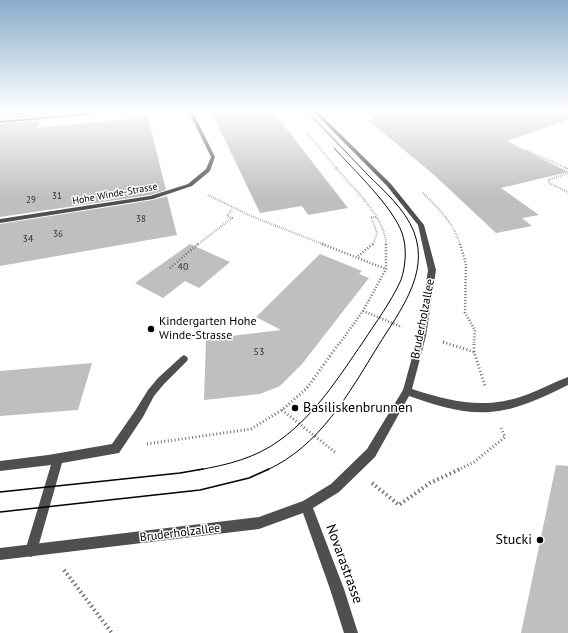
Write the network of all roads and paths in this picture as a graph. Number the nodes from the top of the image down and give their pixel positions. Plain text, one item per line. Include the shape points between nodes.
1 (204, 140) edge
2 (312, 140) edge
3 (344, 140) edge
4 (526, 150) dead end
5 (568, 169) edge
6 (568, 173) edge
7 (190, 185) junction
8 (568, 192) edge
9 (232, 209) junction
10 (377, 216) junction
11 (0, 221) edge
12 (358, 256) junction
13 (170, 268) dead end
14 (386, 269) junction
15 (184, 359) dead end
16 (568, 381) edge
17 (407, 391) junction
18 (115, 449) junction
19 (58, 459) junction
20 (0, 466) edge
21 (306, 506) junction
22 (48, 548) junction
23 (31, 551) junction
24 (0, 554) edge
25 (112, 633) edge
26 (351, 633) edge

1 - 7 street, Hohe Winde-Strasse via 213,157 208,170
2 - 10 path
3 - 17 street, Bruderholzallee via 389,185 421,225 432,270 422,336
4 - 5 path
6 - 8 path via 548,180 549,183
7 - 9 path
7 - 11 street, Hohe Winde-Strasse via 151,198
9 - 12 path
9 - 13 path via 227,216 232,218
10 - 12 path via 372,217 377,233 373,245
10 - 14 path via 386,238
12 - 14 path
14 - 18 path via 363,312 307,388 282,410 251,429
15 - 18 street via 151,393
16 - 17 street via 534,397 491,408 464,407 431,400
17 - 21 street, Bruderholzallee via 371,453 334,488
18 - 19 street
19 - 20 street
19 - 23 street
21 - 22 street, Bruderholzallee via 259,523
21 - 26 street, Novarastrasse via 338,589
22 - 23 street, Bruderholzallee
22 - 25 path
23 - 24 street, Bruderholzallee

